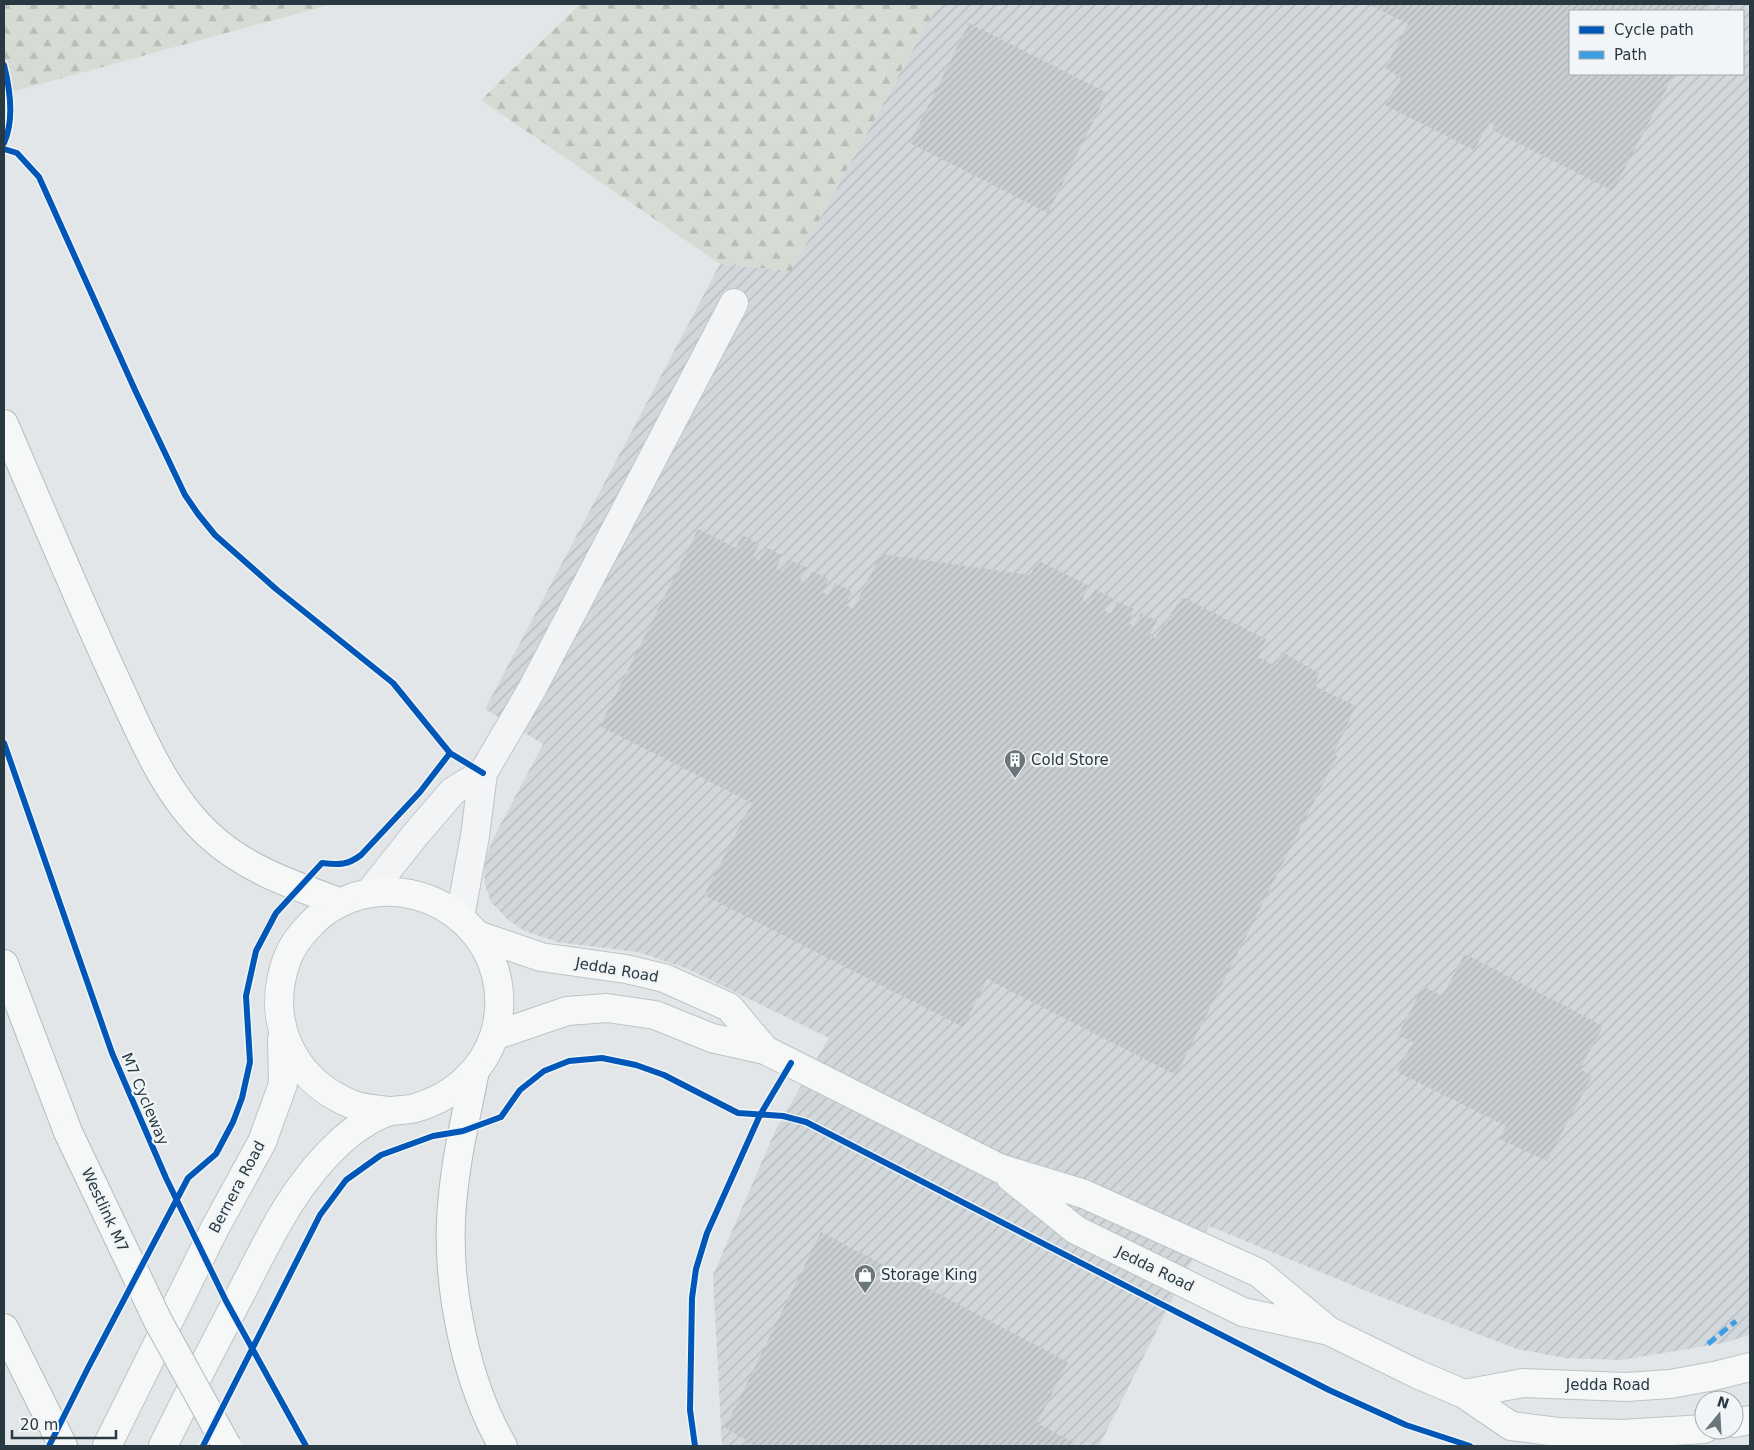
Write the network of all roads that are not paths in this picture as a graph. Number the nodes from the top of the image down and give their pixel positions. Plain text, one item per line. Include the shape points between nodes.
1 (734, 303) dead end
2 (4, 424) edge
3 (482, 773) junction
4 (370, 892) junction
5 (339, 902) junction
6 (468, 926) junction
7 (4, 964) edge
8 (281, 1027) junction
9 (494, 1036) junction
10 (765, 1050) junction
11 (475, 1071) junction
12 (389, 1111) junction
13 (999, 1168) junction
14 (4, 1328) edge
15 (1329, 1331) junction
16 (1750, 1367) edge
17 (1464, 1394) junction
18 (1694, 1430) edge
19 (63, 1446) edge
20 (107, 1446) edge
21 (163, 1446) edge
22 (227, 1446) edge
23 (502, 1446) edge

1 - 3 lane via 532,689
2 - 5 main road via 148,748 182,805 208,835 242,862
3 - 4 lane via 454,791
3 - 6 lane
4 - 5 main road
4 - 6 main road via 418,894 440,903
5 - 8 main road via 318,916 288,955 280,978
6 - 9 main road via 491,958 498,984 499,1010
6 - 10 main road, Jedda Road via 541,957 664,978 729,1006
7 - 22 main road, Westlink M7, bridge via 68,1132 158,1321
8 - 12 main road via 296,1061 320,1088 353,1106
8 - 20 main road, Bernera Road via 284,1084 262,1142 215,1228
9 - 10 main road, Jedda Road via 567,1011 607,1008 655,1015 712,1038
9 - 11 main road
10 - 13 main road, Jedda Road
11 - 12 main road via 436,1101 413,1109
11 - 23 main road via 455,1178 451,1222 454,1276 462,1329 477,1385
12 - 21 main road via 343,1138 309,1172 278,1222
13 - 15 main road, Jedda Road via 1084,1194 1259,1273
13 - 15 main road, Jedda Road via 1076,1230 1128,1256 1243,1312
14 - 19 main road
15 - 17 main road, Jedda Road
16 - 17 main road, Jedda Road via 1670,1384 1626,1387 1523,1383
17 - 18 main road, Jedda Road via 1511,1426 1558,1432 1622,1434

